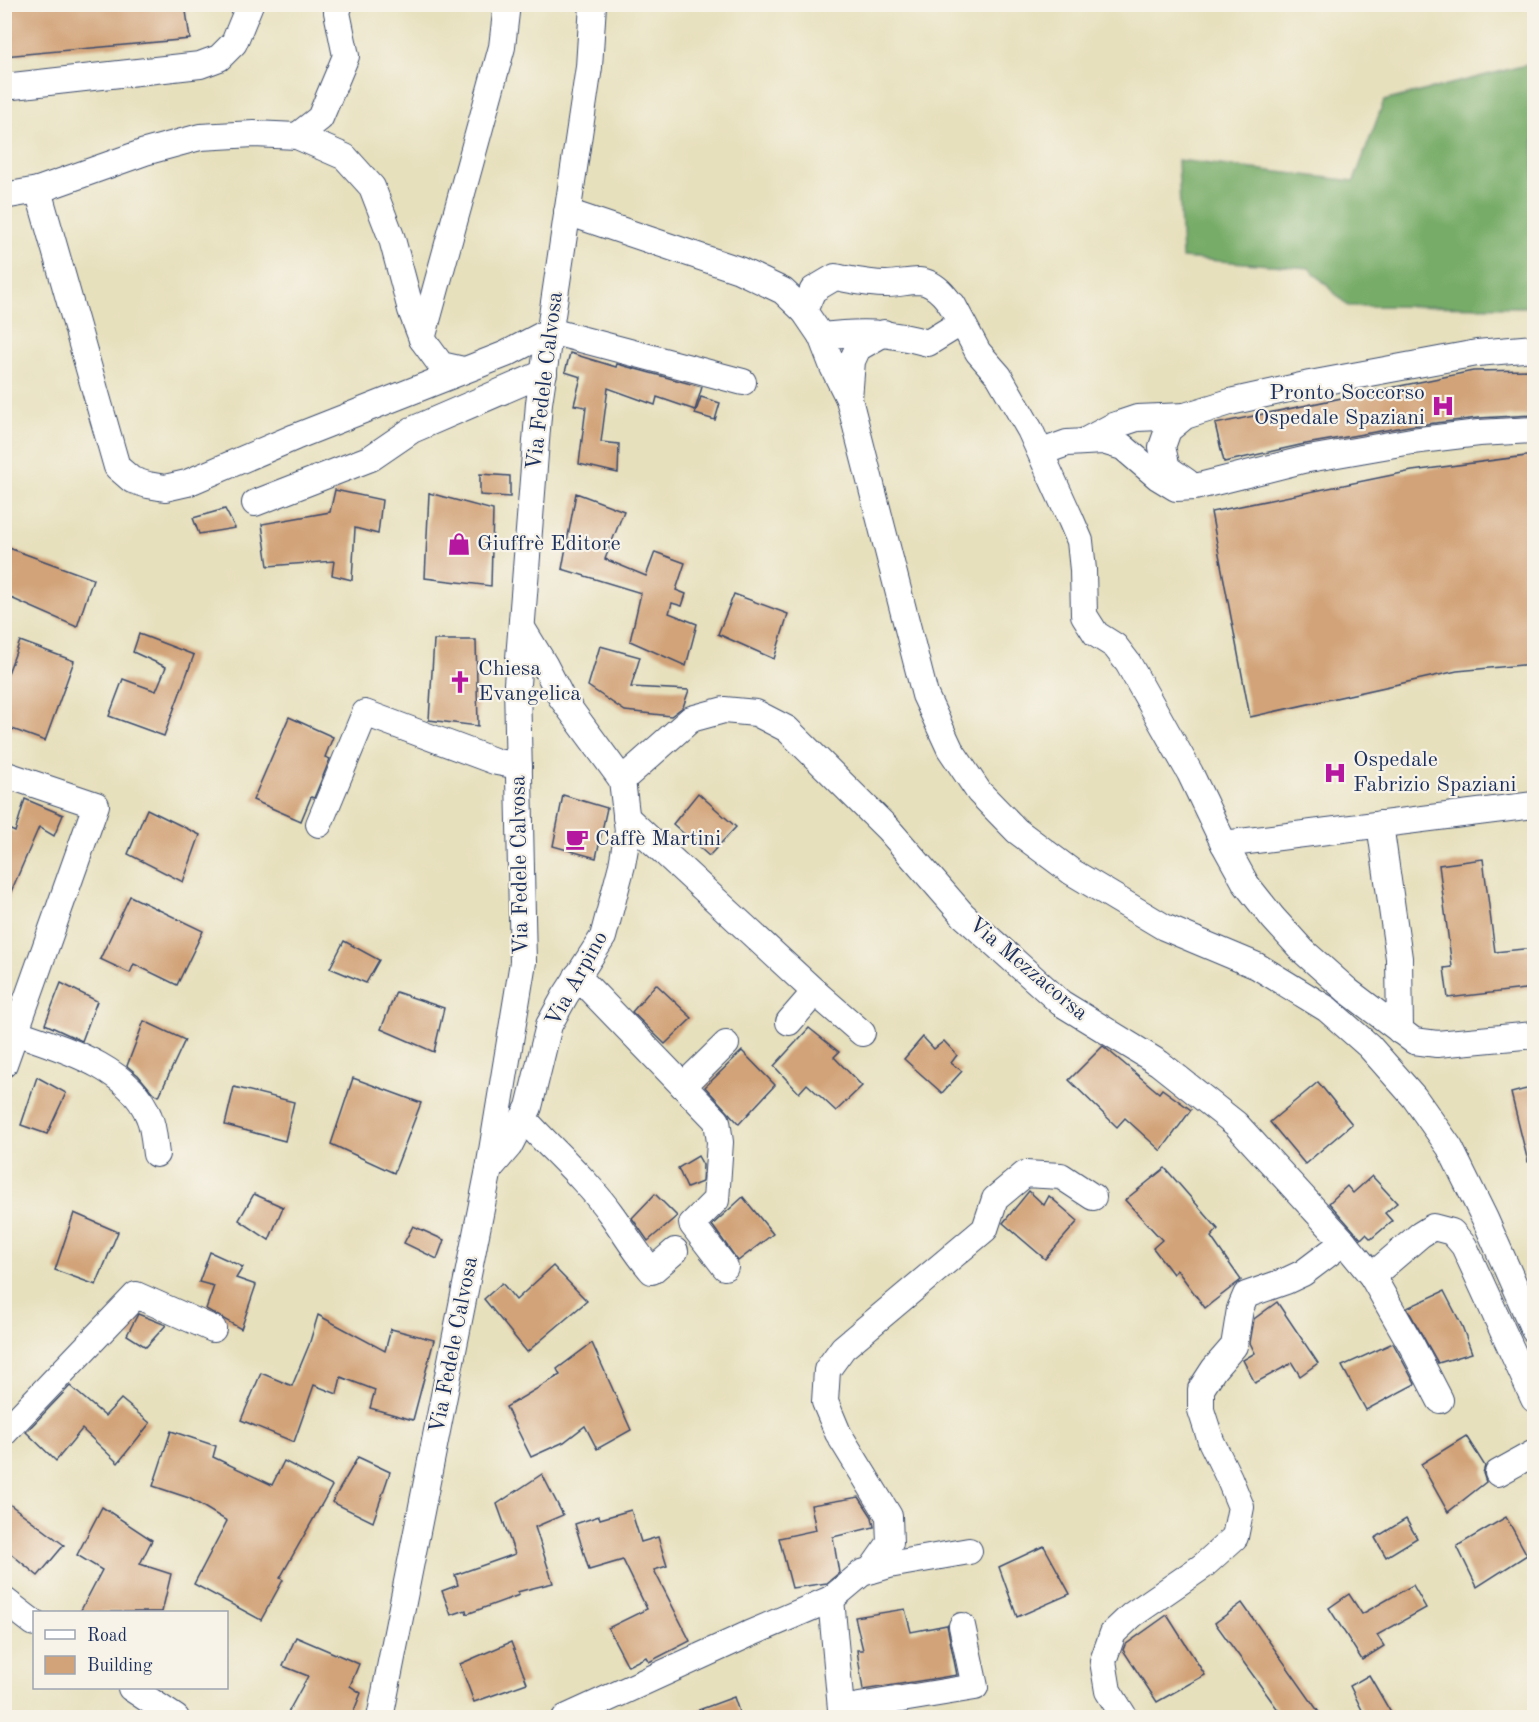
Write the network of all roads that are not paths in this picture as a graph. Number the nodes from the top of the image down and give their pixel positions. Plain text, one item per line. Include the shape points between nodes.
1 (250, 4) edge
2 (340, 4) edge
3 (507, 4) edge
4 (593, 4) edge
5 (4, 87) edge
6 (297, 135) junction
7 (38, 190) junction
8 (4, 196) edge
9 (567, 212) junction
10 (739, 270) junction
11 (835, 277) junction
12 (953, 305) junction
13 (804, 311) junction
14 (550, 331) junction
15 (884, 333) junction
16 (821, 336) junction
17 (422, 339) junction
18 (928, 343) junction
19 (1534, 348) edge
20 (463, 370) junction
21 (544, 373) junction
22 (999, 376) junction
23 (743, 382) dead end
24 (849, 399) junction
25 (1185, 416) junction
26 (1534, 430) edge
27 (1084, 441) junction
28 (1042, 452) junction
29 (1195, 487) junction
30 (255, 503) dead end
31 (522, 628) junction
32 (519, 766) junction
33 (4, 774) edge
34 (622, 780) junction
35 (1534, 805) edge
36 (626, 817) junction
37 (319, 824) dead end
38 (1380, 824) junction
39 (1224, 844) junction
40 (578, 976) junction
41 (815, 992) junction
42 (789, 1022) dead end
43 (1400, 1031) junction
44 (15, 1032) junction
45 (862, 1033) dead end
46 (1534, 1035) edge
47 (726, 1044) dead end
48 (4, 1064) edge
49 (683, 1086) junction
50 (523, 1118) junction
51 (156, 1154) dead end
52 (489, 1169) junction
53 (1093, 1197) dead end
54 (1344, 1242) junction
55 (675, 1251) dead end
56 (725, 1267) dead end
57 (1371, 1276) junction
58 (213, 1329) dead end
59 (1534, 1330) edge
60 (1534, 1399) edge
61 (1440, 1400) dead end
62 (4, 1433) edge
63 (1534, 1453) edge
64 (1498, 1473) dead end
65 (969, 1551) dead end
66 (870, 1570) junction
67 (831, 1599) junction
68 (4, 1600) edge
69 (33, 1622) edge
70 (962, 1626) dead end
71 (132, 1689) edge
72 (842, 1713) edge
73 (176, 1718) edge
74 (380, 1718) edge
75 (566, 1718) edge
76 (1125, 1718) edge

1 - 5 street via 234,43 209,62
2 - 6 street via 337,12 346,56 320,117
3 - 17 street via 502,47
4 - 9 street, Via Fedele Calvosa via 589,67
6 - 7 street via 200,137
6 - 17 street via 345,157 372,187 392,238
7 - 8 street
7 - 20 street via 117,467 132,480 165,488 187,483
9 - 10 street
9 - 14 street, Via Fedele Calvosa
10 - 11 street via 784,277
10 - 13 street via 783,291
11 - 12 street via 863,283 922,281
11 - 13 street via 813,290
12 - 18 street via 958,318 954,327
12 - 22 street via 978,352
13 - 16 street
14 - 20 street
14 - 21 street, Via Fedele Calvosa
14 - 23 street
15 - 16 street
15 - 18 street
15 - 24 street via 858,348 852,361
16 - 24 street
17 - 20 street via 441,365
18 - 22 street
19 - 25 street via 1477,352 1310,384
21 - 30 street via 412,430 371,458
21 - 31 street, Via Fedele Calvosa
22 - 28 street
24 - 59 street via 925,695 950,749 979,792 1017,831 1072,872 1164,927 1257,966 1327,1009 1369,1046 1414,1097 1450,1148
25 - 27 street via 1137,418
25 - 29 street via 1168,430 1162,447 1167,468
26 - 29 street via 1402,442 1303,460
27 - 28 street
27 - 29 street via 1123,447 1176,488
28 - 39 street via 1080,541 1084,615 1096,634 1115,646 1128,663 1190,773
31 - 32 street, Via Fedele Calvosa via 517,684
31 - 34 street via 561,697
32 - 37 street via 497,762 365,713
32 - 52 street, Via Fedele Calvosa via 523,962
33 - 44 street via 96,805
34 - 36 street, Via Arpino
34 - 54 street, Via Mezzacorsa via 691,719 724,710 756,713 787,729 888,829 963,915 1061,1003 1159,1063 1229,1119
35 - 38 street
36 - 40 street, Via Arpino via 628,831 613,905 603,937
36 - 41 street
38 - 39 street
38 - 43 street via 1399,958
39 - 43 street via 1246,884 1303,951
40 - 49 street
40 - 50 street, Via Arpino via 549,1025
41 - 42 street
41 - 45 street
43 - 46 street via 1414,1041 1437,1044
44 - 48 street
44 - 51 street via 106,1069 135,1093 150,1117
47 - 49 street
49 - 56 street via 717,1121 720,1142 716,1200 692,1224
50 - 52 street, Via Arpino via 509,1146
50 - 55 street via 611,1214 652,1270
52 - 74 street, Via Fedele Calvosa
53 - 66 street via 1060,1176 1025,1174 995,1199 985,1229 843,1348 827,1370 825,1402 838,1433 889,1516 890,1543
54 - 57 street, Via Mezzacorsa
54 - 76 street via 1303,1273 1246,1294 1234,1346 1201,1389 1201,1410 1211,1441 1241,1507 1235,1537 1203,1566 1113,1633 1103,1661 1108,1691
57 - 60 street via 1433,1227 1452,1232 1464,1246
57 - 61 street, Via Mezzacorsa
58 - 62 street via 136,1295
63 - 64 street
65 - 66 street
66 - 67 street
67 - 72 street
67 - 75 street
68 - 69 street
70 - 72 street via 975,1687
71 - 73 street

